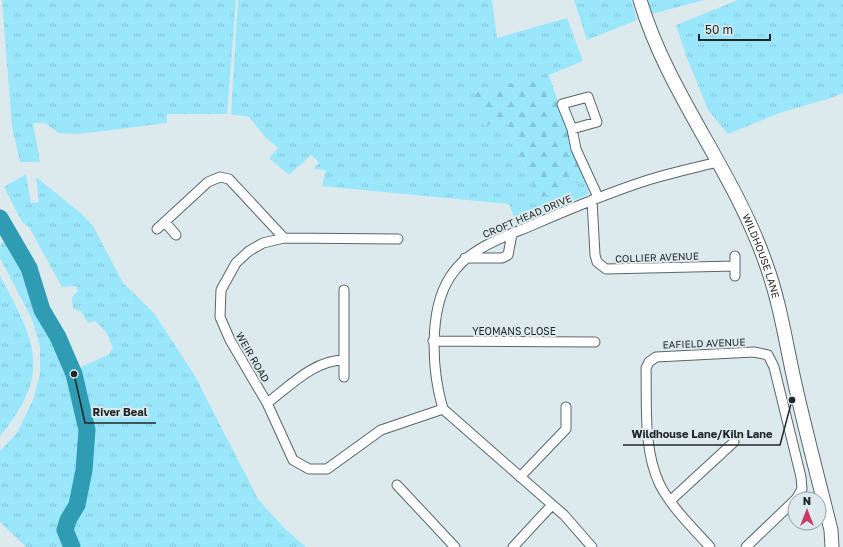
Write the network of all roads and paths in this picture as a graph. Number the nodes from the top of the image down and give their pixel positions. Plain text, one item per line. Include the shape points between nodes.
1 (640, 0) edge
2 (572, 129) dead end
3 (718, 162) junction
4 (595, 198) junction
5 (165, 222) junction
6 (157, 229) dead end
7 (512, 234) junction
8 (176, 235) dead end
9 (284, 238) junction
10 (398, 238) dead end
11 (465, 258) junction
12 (735, 276) dead end
13 (344, 290) dead end
14 (434, 341) junction
15 (595, 342) dead end
16 (344, 360) junction
17 (344, 377) dead end
18 (267, 403) junction
19 (566, 407) dead end
20 (443, 409) junction
21 (734, 442) dead end
22 (520, 477) junction
23 (397, 485) dead end
24 (801, 491) edge
25 (670, 501) junction
26 (551, 506) junction
27 (787, 507) edge
28 (831, 530) junction
29 (455, 547) edge
30 (513, 547) edge
31 (592, 547) edge
32 (710, 547) edge
33 (746, 547) edge
34 (832, 547) edge
35 (842, 547) edge

1 - 3 main road, WILDHOUSE LANE via 661,55
2 - 4 street via 576,150
3 - 4 street, CROFT HEAD DRIVE via 646,180
3 - 28 main road, WILDHOUSE LANE via 744,212 766,264 780,310
4 - 7 street, CROFT HEAD DRIVE
4 - 12 street, COLLIER AVENUE via 595,255 597,262 606,269 735,261
5 - 6 street
5 - 8 street
5 - 9 street via 208,182 220,177 229,179
7 - 11 street, CROFT HEAD DRIVE via 487,244
7 - 11 street via 508,255 502,258
9 - 10 street, WEIR ROAD
9 - 18 street, WEIR ROAD via 263,243 249,251 236,263 221,290 220,317 230,340
11 - 14 street, CROFT HEAD DRIVE via 449,277 439,300
13 - 16 street
14 - 15 street, YEOMANS CLOSE
14 - 20 street, CROFT HEAD DRIVE
16 - 17 street
16 - 18 street via 315,367
18 - 20 street, WEIR ROAD via 293,460 309,469 319,470 327,469 381,430
19 - 22 street via 566,430
20 - 22 street
21 - 25 street
22 - 26 street
23 - 29 street
24 - 25 street, EAFIELD AVENUE via 801,476 774,366 768,355 754,352 665,356 656,357 646,368 647,415 650,453 660,485
25 - 32 street, EAFIELD AVENUE
26 - 30 street
26 - 31 street via 564,515
27 - 33 street, EAFIELD AVENUE
28 - 34 main road, WILDHOUSE LANE
28 - 35 main road, WILDHOUSE LANE

